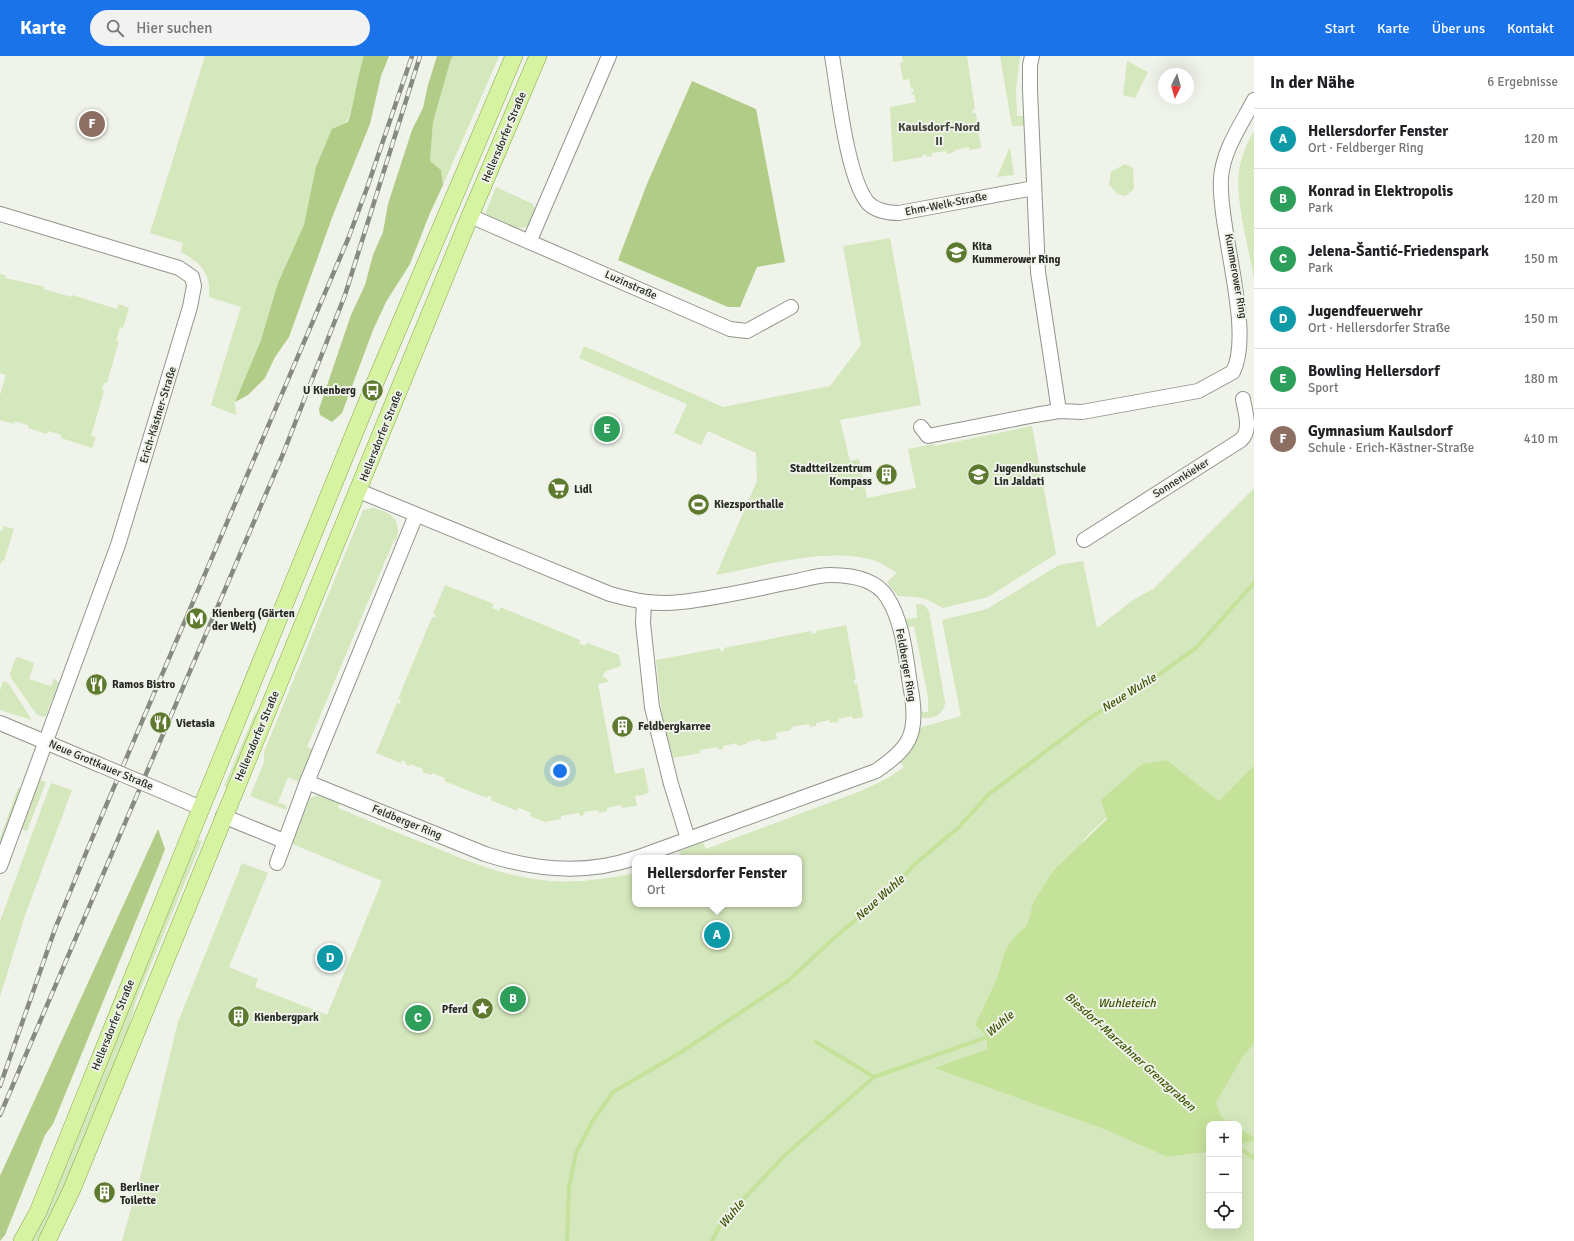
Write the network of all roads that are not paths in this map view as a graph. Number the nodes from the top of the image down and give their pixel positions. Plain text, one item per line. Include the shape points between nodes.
1 (514, 56) edge
2 (538, 56) edge
3 (609, 56) edge
4 (832, 56) edge
5 (1032, 56) edge
6 (1254, 100) edge
7 (1034, 188) junction
8 (449, 207) junction
9 (0, 214) edge
10 (470, 216) junction
11 (530, 240) junction
12 (791, 307) dead end
13 (1243, 399) dead end
14 (1060, 411) junction
15 (921, 427) dead end
16 (359, 491) junction
17 (416, 515) junction
18 (1084, 540) dead end
19 (644, 603) junction
20 (0, 723) edge
21 (46, 742) junction
22 (307, 782) junction
23 (201, 808) junction
24 (223, 816) junction
25 (688, 839) junction
26 (284, 841) junction
27 (643, 855) edge
28 (632, 859) edge
29 (277, 863) dead end
30 (0, 866) edge
31 (22, 1241) edge
32 (47, 1241) edge

1 - 8 main road, Hellersdorfer Straße
2 - 10 main road, Hellersdorfer Straße
3 - 11 street
4 - 7 street, Ehm-Welk-Straße via 852,171 859,190 869,204 882,211 899,213
5 - 7 street via 1030,90
6 - 14 street, Kummerower Ring via 1225,154 1221,178 1222,200 1244,321 1243,348 1237,367 1228,376 1198,391 1082,412
7 - 14 street via 1038,272
8 - 10 main road
8 - 23 main road, Hellersdorfer Straße
9 - 21 street, Erich-Kästner-Straße via 179,268 192,277 194,286 131,505
10 - 11 street, Luzinstraße
10 - 16 main road, Hellersdorfer Straße
11 - 12 street, Luzinstraße via 730,329 747,331
13 - 18 street, Sonnenkieker via 1247,427 1246,435 1241,440
14 - 15 street, Kummerower Ring via 928,436
16 - 17 street, Feldberger Ring
16 - 24 main road, Hellersdorfer Straße
17 - 19 street, Feldberger Ring via 610,594
17 - 22 street
19 - 25 street via 652,707
19 - 25 street, Feldberger Ring via 680,602 828,575 849,576 865,580 878,588 886,596 900,626 914,708 907,745 896,757 876,771
20 - 21 street, Neue Grottkauer Straße
21 - 23 street, Neue Grottkauer Straße, bridge
21 - 30 street, Erich-Kästner-Straße
22 - 26 street
22 - 28 street, Feldberger Ring via 509,862 570,869 604,866
23 - 24 main road
23 - 31 main road, Hellersdorfer Straße via 38,1212
24 - 26 street
24 - 32 main road, Hellersdorfer Straße via 72,1189
25 - 27 street, Feldberger Ring
26 - 29 street

